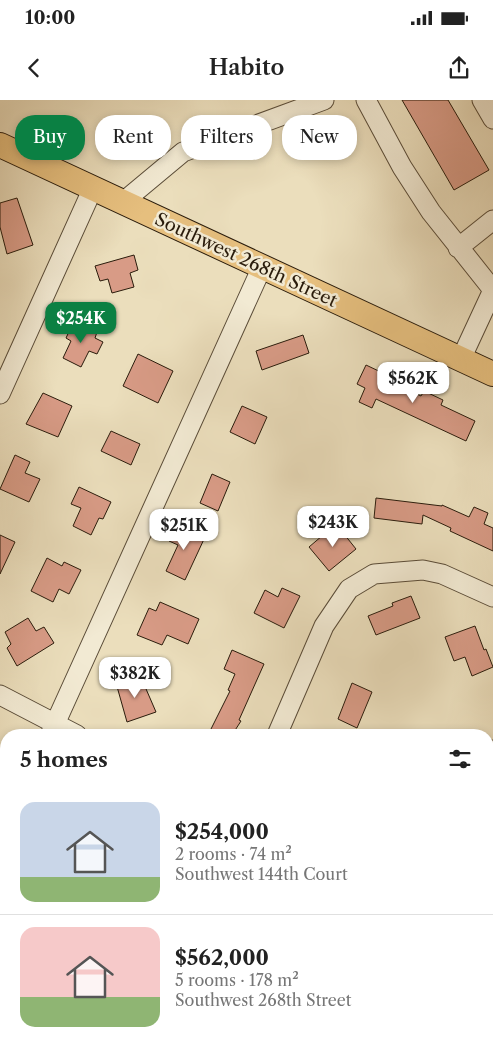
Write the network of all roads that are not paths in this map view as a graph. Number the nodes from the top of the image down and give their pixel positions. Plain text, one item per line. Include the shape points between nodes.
1 (324, 100) edge
2 (366, 100) edge
3 (482, 100) edge
4 (493, 118) edge
5 (0, 145) edge
6 (93, 188) junction
7 (123, 202) junction
8 (493, 220) edge
9 (458, 248) junction
10 (262, 267) junction
11 (493, 290) edge
12 (460, 359) junction
13 (493, 374) edge
14 (0, 394) edge
15 (493, 597) edge
16 (0, 695) edge
17 (52, 729) edge
18 (280, 729) edge

1 - 7 street via 183,152
2 - 9 street via 402,166
3 - 4 street
5 - 6 main road, Southwest 268th Street
6 - 7 main road, Southwest 268th Street
6 - 14 street
7 - 10 main road, Southwest 268th Street
8 - 9 street
9 - 11 street
10 - 12 main road, Southwest 268th Street
10 - 17 street
11 - 12 street
12 - 13 main road, Southwest 268th Street
15 - 18 street via 442,574 423,570 374,574 349,589 324,626
16 - 17 street

